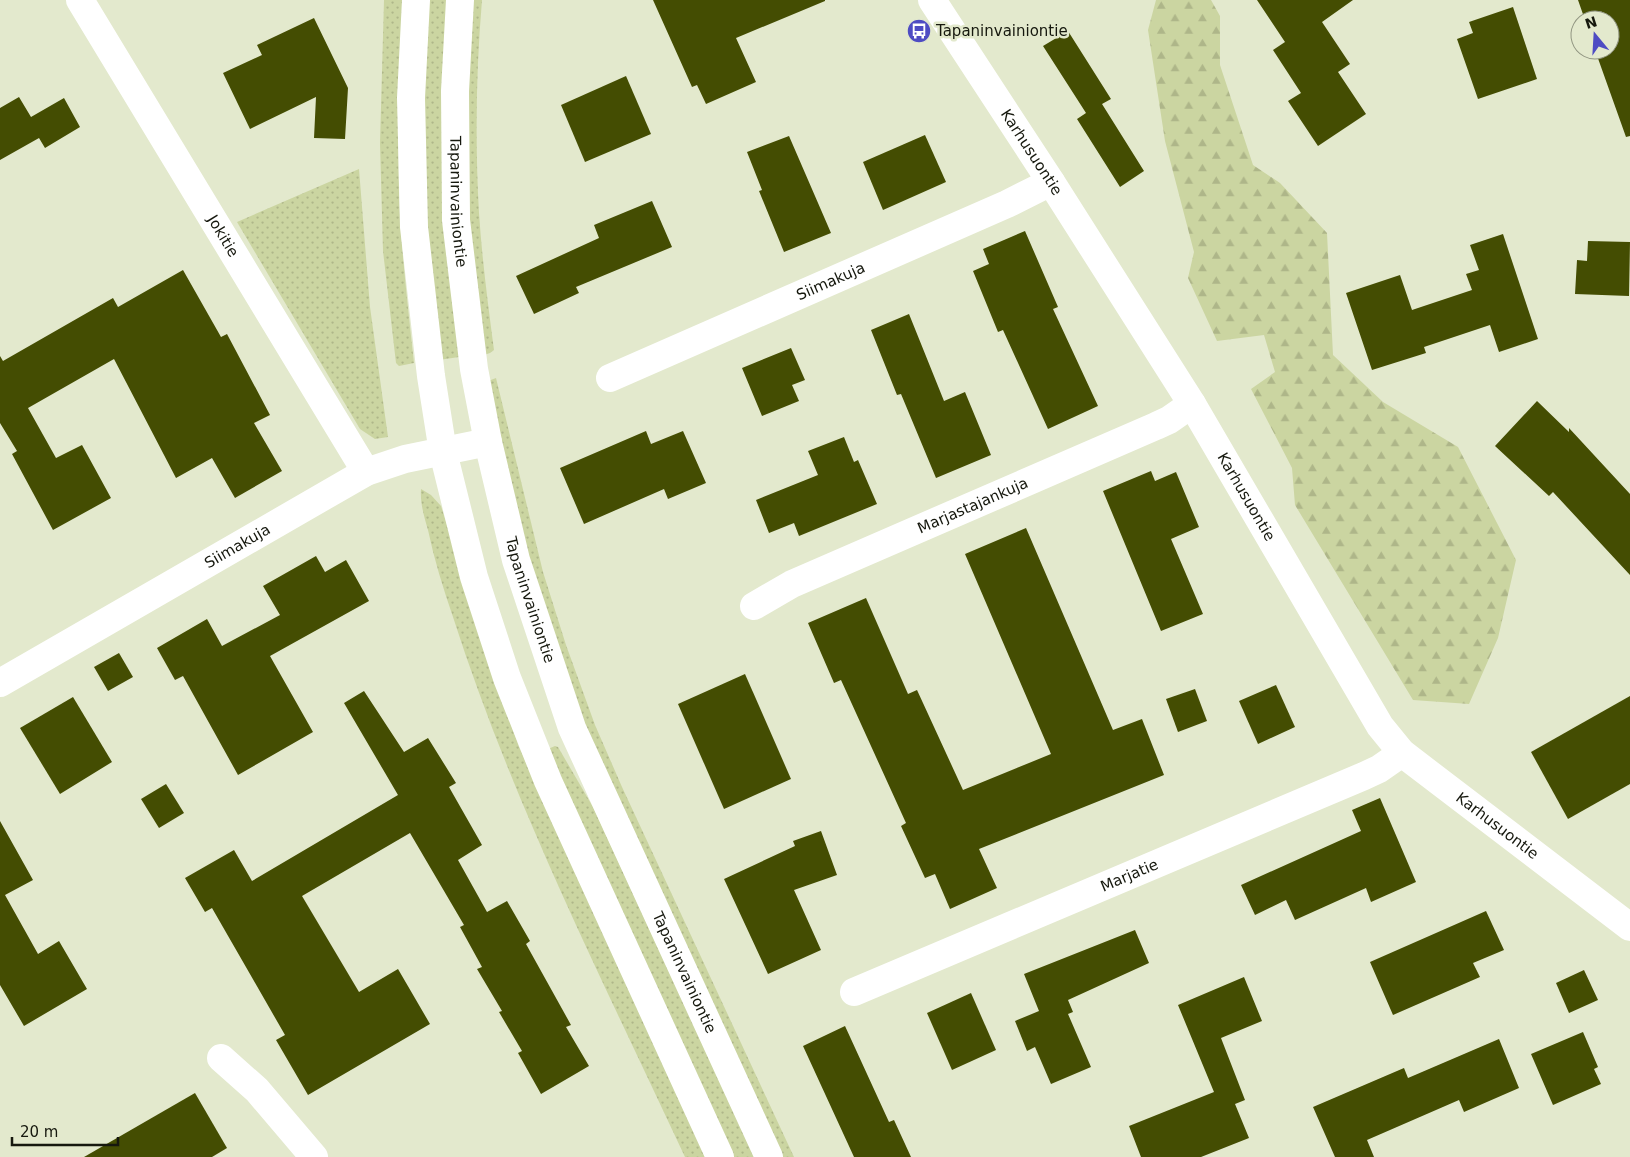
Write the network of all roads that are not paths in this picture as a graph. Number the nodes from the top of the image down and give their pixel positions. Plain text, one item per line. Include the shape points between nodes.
1 (80, 0) edge
2 (416, 0) edge
3 (460, 0) edge
4 (932, 0) edge
5 (1050, 182) junction
6 (610, 378) dead end
7 (1192, 404) junction
8 (488, 442) junction
9 (443, 452) junction
10 (366, 472) junction
11 (754, 606) dead end
12 (0, 683) edge
13 (1402, 753) junction
14 (1630, 927) edge
15 (854, 992) dead end
16 (221, 1058) dead end
17 (314, 1157) edge
18 (720, 1157) edge
19 (769, 1157) edge

1 - 10 street, Jokitie
2 - 9 street via 411,98 414,228
3 - 8 street, Tapaninvainiontie via 455,91 456,220 474,368
4 - 5 street, Karhusuontie
5 - 6 street, Siimakuja via 999,208
5 - 7 street, Karhusuontie
7 - 11 street, Marjastajankuja via 1162,423 792,584
7 - 13 street, Karhusuontie via 1380,726
8 - 9 street, Siimakuja
8 - 19 street, Tapaninvainiontie via 516,560 572,728
9 - 10 street, Siimakuja
9 - 18 street via 474,577 507,678 552,790
10 - 12 street, Siimakuja
13 - 14 street, Karhusuontie
13 - 15 street, Marjatie via 1364,776
16 - 17 street via 257,1090

